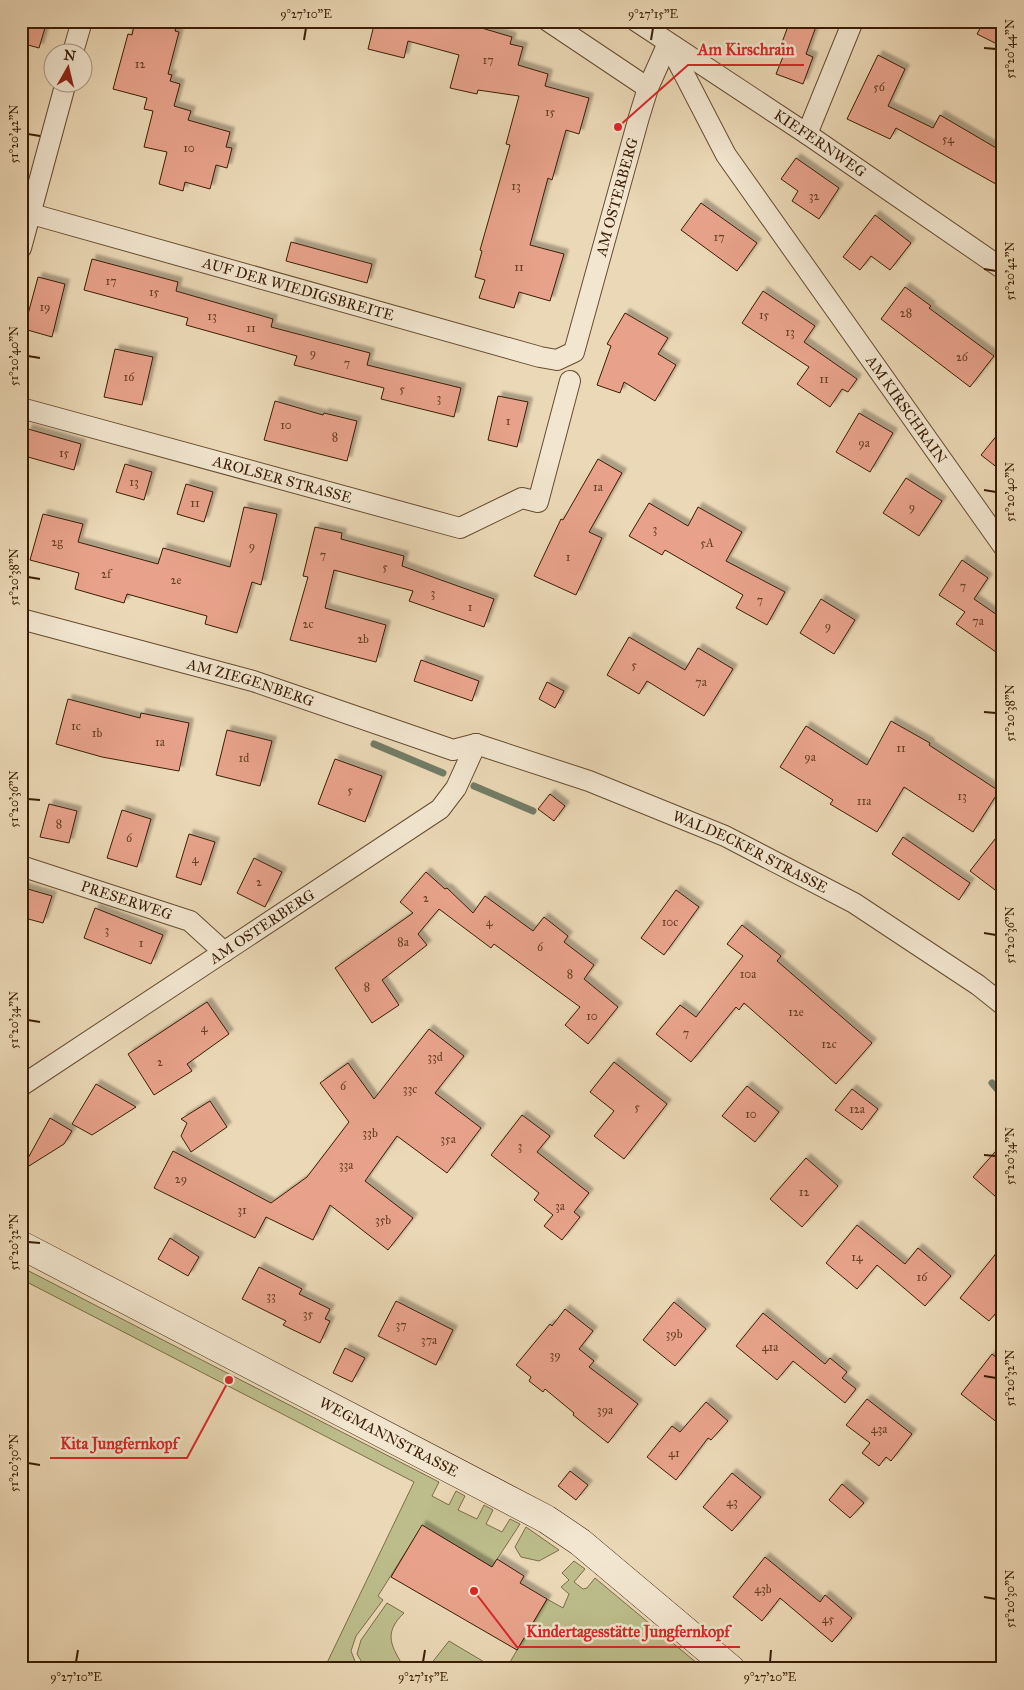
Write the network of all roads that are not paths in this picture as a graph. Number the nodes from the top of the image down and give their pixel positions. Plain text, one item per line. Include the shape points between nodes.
1 (82, 21) edge
2 (548, 21) edge
3 (636, 21) edge
4 (853, 21) edge
5 (76, 42) edge
6 (668, 43) junction
7 (648, 88) junction
8 (63, 92) edge
9 (807, 134) junction
10 (26, 212) edge
11 (21, 248) edge
12 (1003, 269) edge
13 (574, 352) joint
14 (570, 381) dead end
15 (21, 408) edge
16 (1003, 546) edge
17 (21, 619) edge
18 (476, 744) junction
19 (21, 866) edge
20 (224, 952) junction
21 (1003, 1005) edge
22 (21, 1086) edge
23 (21, 1245) edge
24 (731, 1669) edge

1 - 5 street
2 - 7 street
3 - 6 street, KIEFERNWEG
4 - 9 street
6 - 7 street, AM OSTERBERG
6 - 9 street, KIEFERNWEG
6 - 16 street, AM KIRSCHRAIN via 726,155
7 - 13 street, AM OSTERBERG
8 - 10 street
9 - 12 street, KIEFERNWEG
10 - 11 street
10 - 13 street, AUF DER WIEDIGSBREITE via 540,357 557,360
14 - 15 street, AROLSER STRASSE via 538,502 522,498 460,528
17 - 18 street, AM ZIEGENBERG via 253,682 453,750
18 - 20 street, AM OSTERBERG via 456,788 440,809
18 - 21 street, WALDECKER STRASSE via 589,780 725,836 854,903
19 - 20 street, PRESERWEG via 190,921
20 - 22 street, AM OSTERBERG
23 - 24 street, WEGMANNSTRASSE via 546,1519 580,1542

